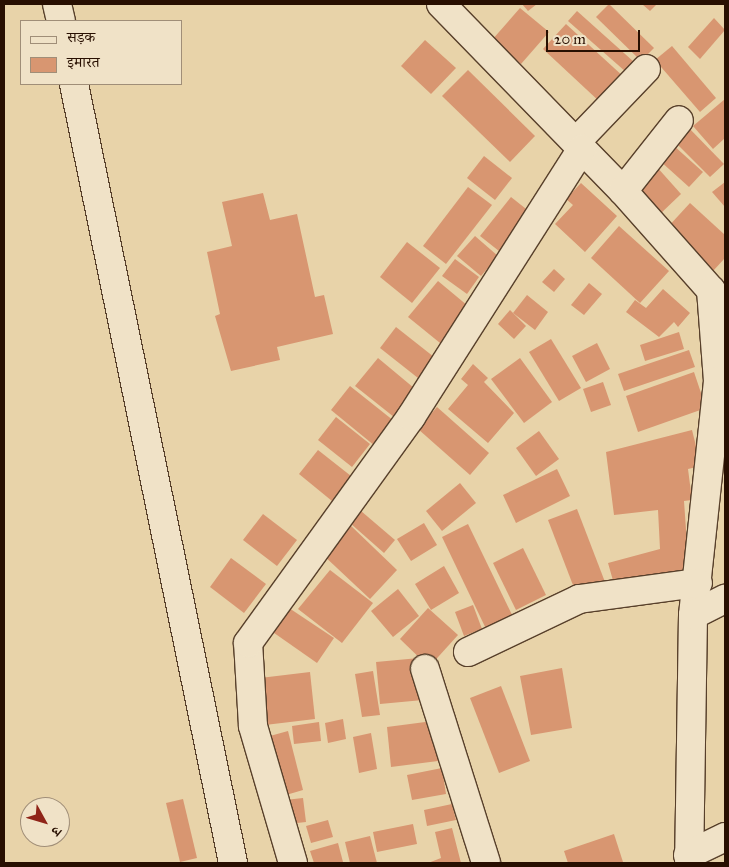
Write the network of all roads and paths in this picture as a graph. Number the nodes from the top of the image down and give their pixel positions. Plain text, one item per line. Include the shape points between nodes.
1 (57, 4) edge
2 (441, 4) edge
3 (61, 20) edge
4 (646, 68) dead end
5 (74, 85) edge
6 (679, 120) dead end
7 (579, 145) junction
8 (623, 191) junction
9 (698, 582) junction
10 (725, 599) edge
11 (693, 615) junction
12 (468, 652) dead end
13 (425, 669) dead end
14 (725, 837) edge
15 (688, 859) edge
16 (233, 863) edge
17 (293, 863) edge
18 (486, 863) edge

1 - 3 street
2 - 7 street
4 - 7 street
5 - 16 street
6 - 8 street
7 - 8 street
7 - 17 street via 411,418 248,642 253,726
8 - 9 street via 712,290 718,381
9 - 11 street
9 - 12 street via 579,599
10 - 11 street
11 - 15 street
13 - 18 street
14 - 15 street

